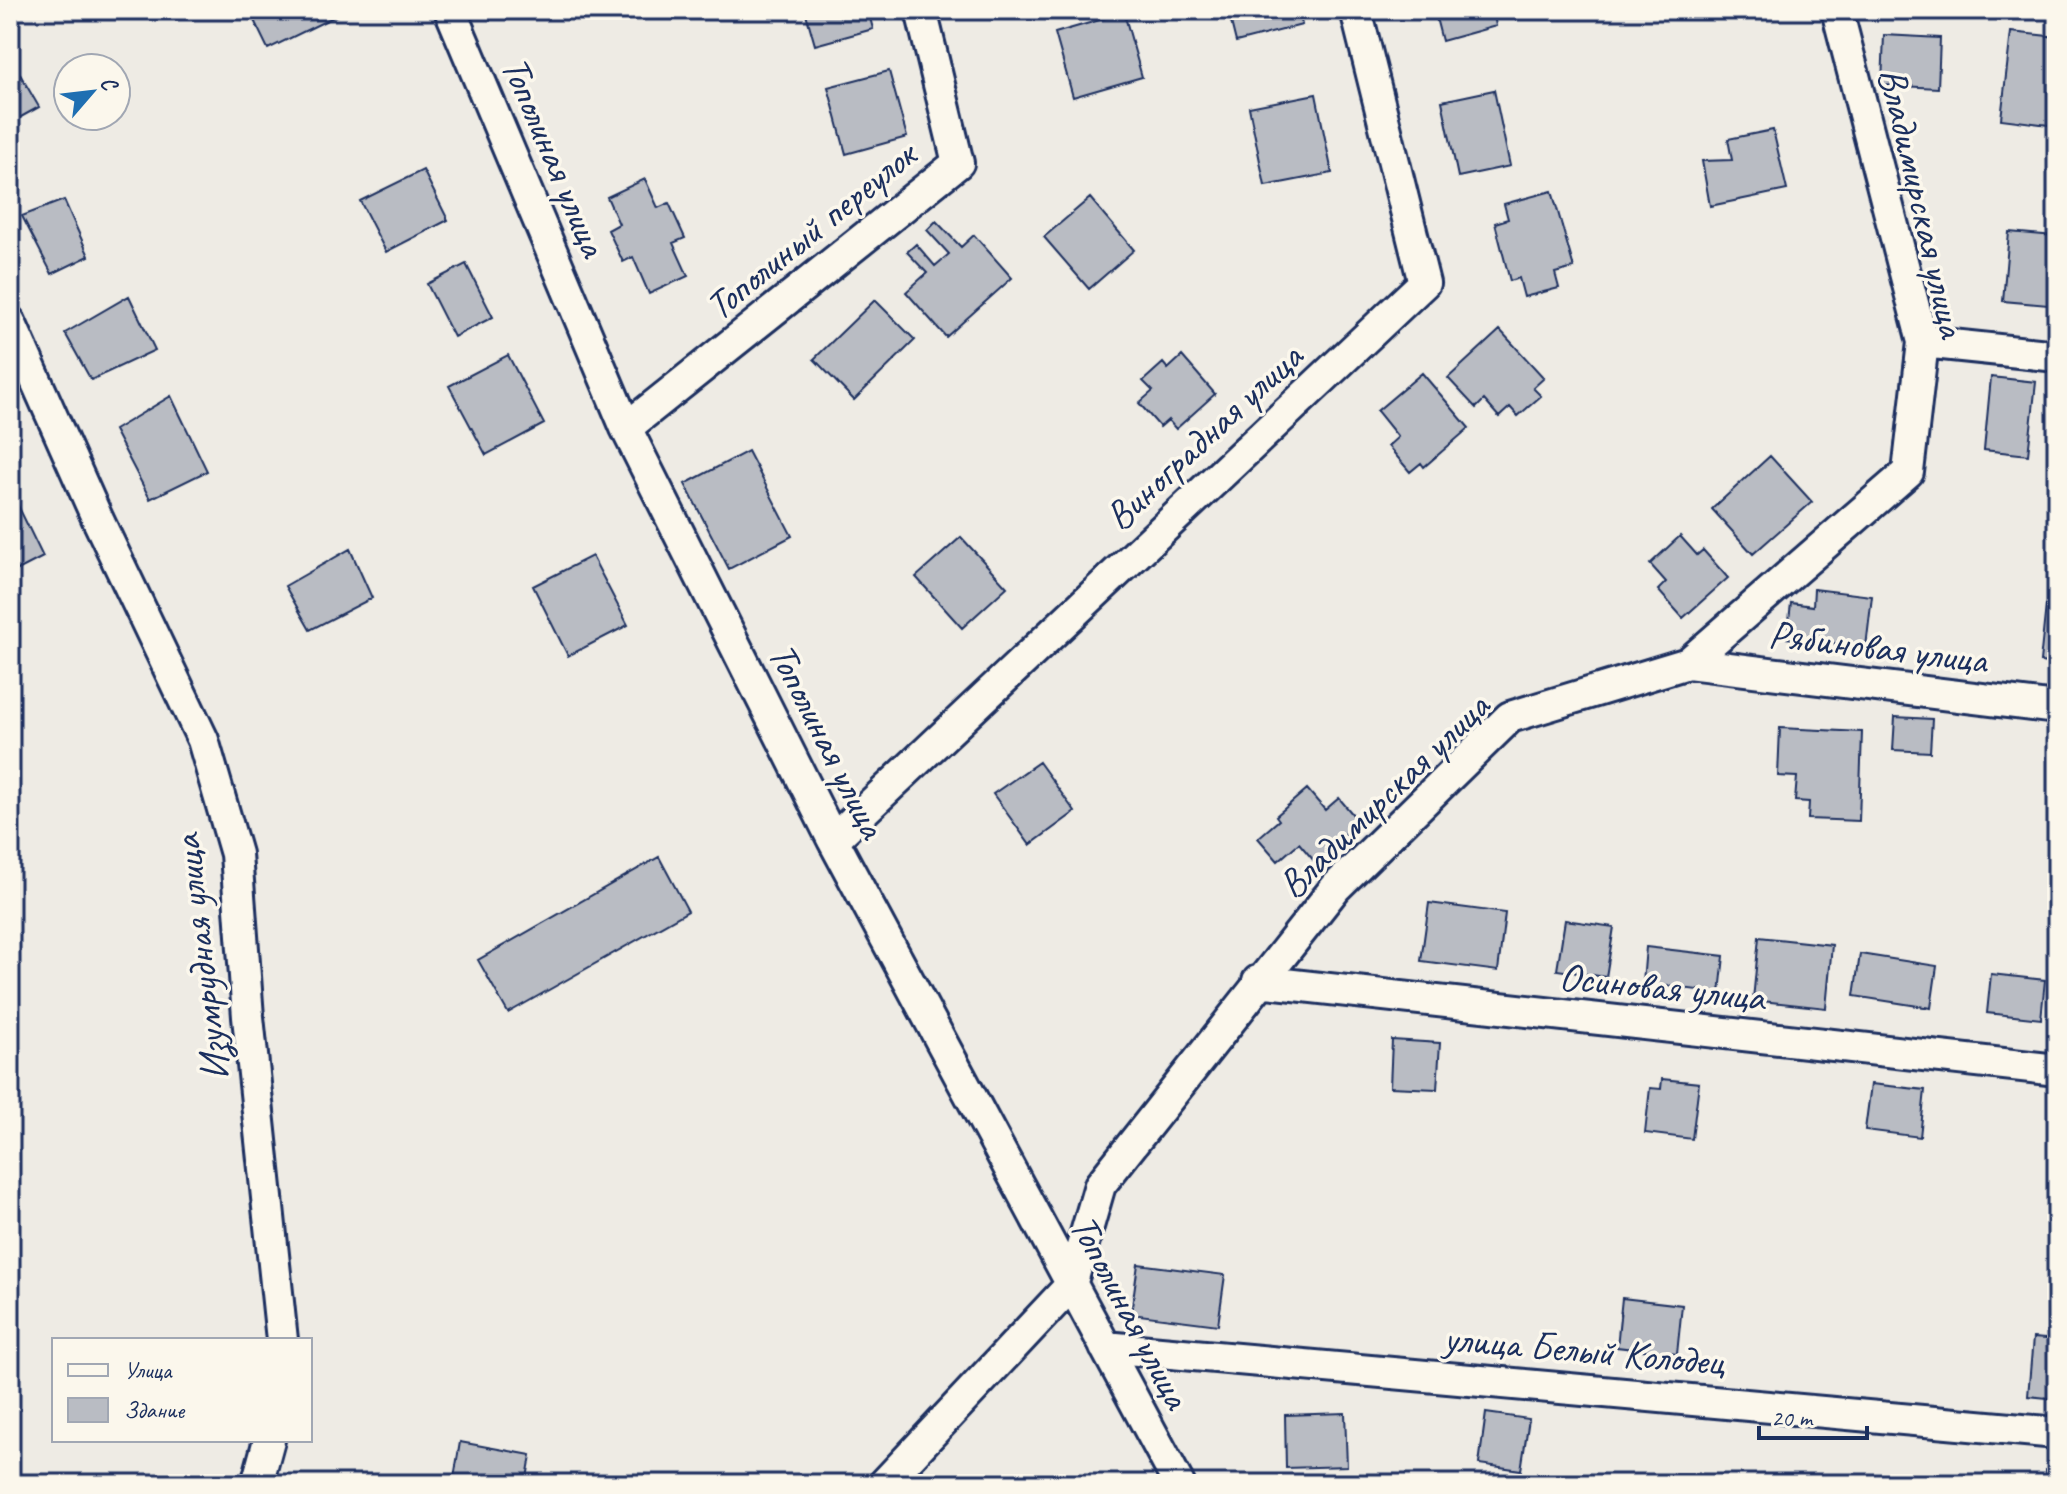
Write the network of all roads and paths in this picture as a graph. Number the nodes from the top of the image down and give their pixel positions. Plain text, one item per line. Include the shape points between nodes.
1 (450, 10) edge
2 (921, 10) edge
3 (1356, 10) edge
4 (1837, 10) edge
5 (10, 322) edge
6 (1923, 342) junction
7 (2057, 356) edge
8 (626, 428) junction
9 (1688, 663) junction
10 (2057, 708) edge
11 (833, 840) junction
12 (1258, 981) junction
13 (2057, 1070) edge
14 (1071, 1285) junction
15 (282, 1338) edge
16 (1105, 1347) junction
17 (2057, 1433) edge
18 (268, 1442) edge
19 (257, 1484) edge
20 (884, 1484) edge
21 (1179, 1484) edge

1 - 8 street, Тополиная улица
2 - 8 street, Тополиный переулок via 958,163
3 - 11 street, Виноградная улица via 1424,283
4 - 6 street, Владимирская улица
5 - 15 street, Изумрудная улица via 203,740 236,854
6 - 7 street
6 - 9 street, Владимирская улица via 1908,472
8 - 11 street, Тополиная улица
9 - 10 street, Рябиновая улица
9 - 12 street, Владимирская улица via 1510,717 1336,887
11 - 14 street, Тополиная улица
12 - 13 street, Осиновая улица
12 - 14 street, Владимирская улица via 1100,1185
14 - 16 street, Тополиная улица
14 - 20 street, Владимирская улица
16 - 17 street, улица Белый Колодец
16 - 21 street, Тополиная улица
18 - 19 street

